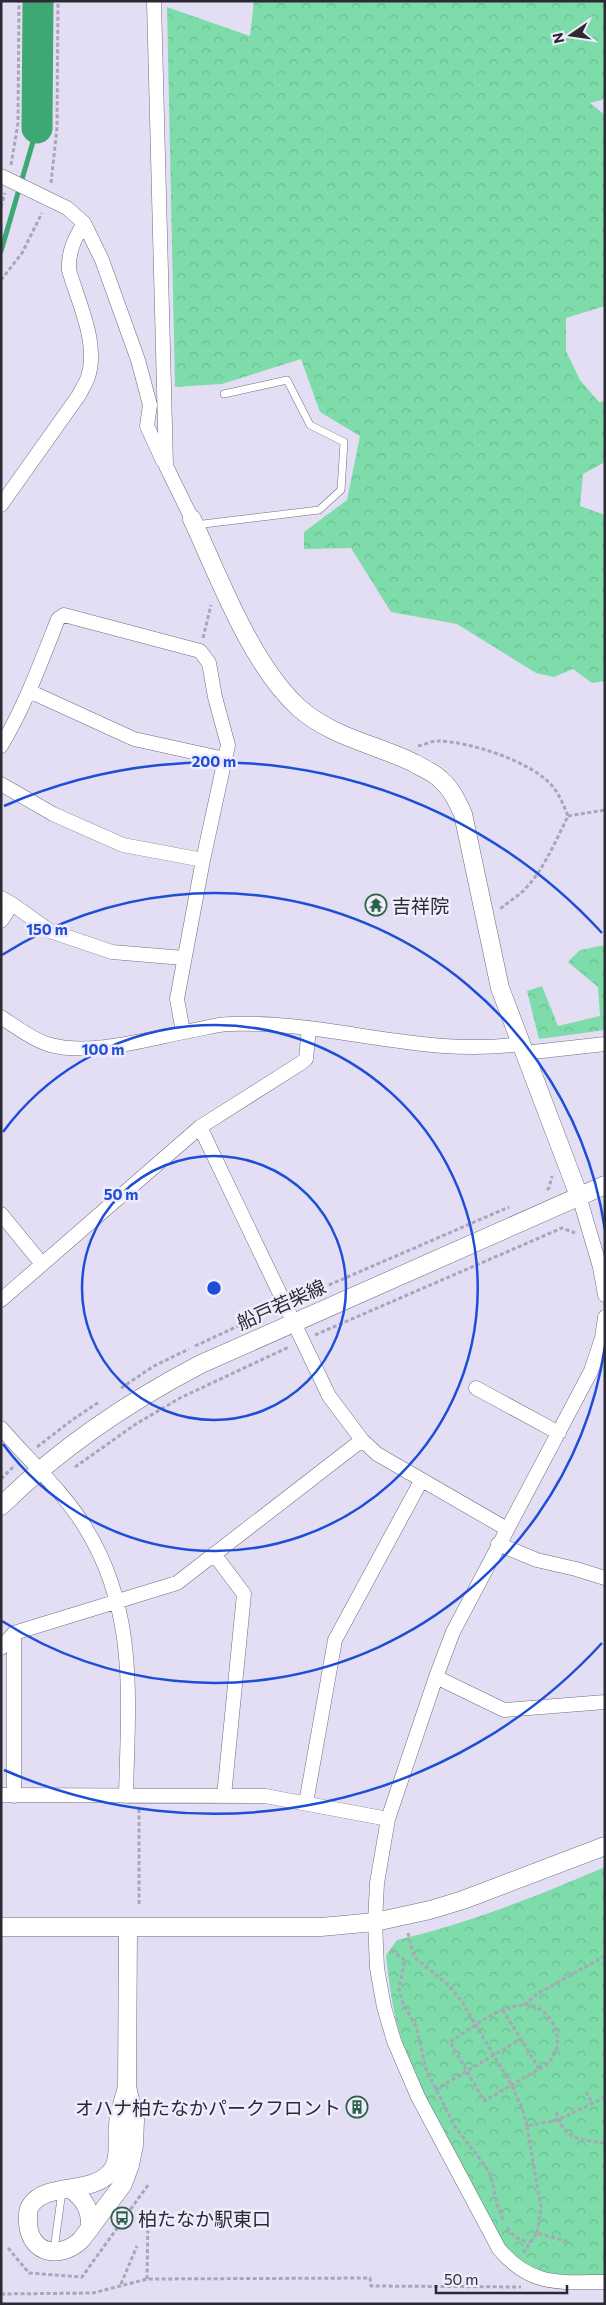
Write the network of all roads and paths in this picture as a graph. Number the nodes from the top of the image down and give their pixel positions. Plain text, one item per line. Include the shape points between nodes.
1 (19, 1) edge
2 (58, 1) edge
3 (154, 1) edge
4 (5, 177) edge
5 (49, 199) junction
6 (84, 223) junction
7 (1, 280) edge
8 (224, 394) dead end
9 (166, 466) junction
10 (1, 505) edge
11 (194, 522) junction
12 (212, 604) dead end
13 (200, 651) junction
14 (29, 691) junction
15 (1, 746) edge
16 (225, 759) junction
17 (405, 759) junction
18 (1, 784) edge
19 (605, 810) edge
20 (568, 816) junction
21 (202, 860) junction
22 (7, 901) edge
23 (486, 920) junction
24 (1, 921) edge
25 (184, 958) junction
26 (1, 1017) edge
27 (309, 1028) junction
28 (183, 1032) junction
29 (605, 1044) edge
30 (522, 1048) junction
31 (200, 1127) junction
32 (605, 1185) edge
33 (579, 1196) junction
34 (1, 1214) edge
35 (42, 1264) junction
36 (605, 1295) edge
37 (1, 1300) edge
38 (605, 1318) edge
39 (295, 1322) junction
40 (476, 1388) dead end
41 (1, 1428) edge
42 (558, 1433) junction
43 (362, 1440) junction
44 (38, 1471) junction
45 (421, 1481) junction
46 (1, 1506) edge
47 (507, 1528) junction
48 (498, 1544) junction
49 (214, 1554) junction
50 (605, 1578) edge
51 (119, 1602) junction
52 (14, 1634) junction
53 (1, 1648) edge
54 (436, 1677) junction
55 (605, 1702) edge
56 (8, 1796) edge
57 (132, 1796) junction
58 (224, 1796) junction
59 (306, 1804) junction
60 (388, 1819) junction
61 (605, 1846) edge
62 (139, 1906) dead end
63 (375, 1922) junction
64 (1, 1927) edge
65 (128, 1928) junction
66 (408, 1933) dead end
67 (385, 1946) dead end
68 (605, 1956) edge
69 (414, 1957) junction
70 (405, 1960) junction
71 (524, 2004) junction
72 (503, 2010) junction
73 (477, 2026) junction
74 (521, 2039) junction
75 (494, 2055) junction
76 (539, 2070) junction
77 (466, 2072) junction
78 (512, 2086) junction
79 (127, 2087) junction
80 (436, 2090) junction
81 (586, 2092) dead end
82 (418, 2097) junction
83 (605, 2097) edge
84 (593, 2104) junction
85 (556, 2112) dead end
86 (558, 2120) junction
87 (527, 2126) junction
88 (605, 2144) edge
89 (66, 2190) junction
90 (148, 2216) dead end
91 (90, 2229) junction
92 (536, 2233) junction
93 (569, 2242) dead end
94 (529, 2243) junction
95 (137, 2246) dead end
96 (54, 2252) junction
97 (519, 2268) junction
98 (147, 2279) junction
99 (605, 2282) edge
100 (121, 2284) dead end
101 (524, 2288) dead end
102 (1, 2294) edge

1 - 4 path via 18,123
2 - 5 path via 57,128
3 - 9 street
4 - 5 street
5 - 6 street via 67,208
5 - 7 path via 22,252
6 - 9 street via 102,260 138,360 150,405 147,426
6 - 10 street via 71,248 69,270 91,355 88,378
8 - 11 lane via 287,380 310,425 344,442 341,490 319,510
9 - 11 street
11 - 17 street via 255,650 284,693 319,723
12 - 13 path
13 - 14 street via 64,615 58,618
13 - 16 street via 209,663 228,745
14 - 15 street
14 - 16 street via 134,739
16 - 21 street
17 - 20 path via 417,747 435,741 456,743 510,758 531,768 553,787
17 - 23 street via 440,779 455,797 463,814
18 - 21 street via 53,814 123,845
19 - 20 path
20 - 23 path via 534,878 522,892
21 - 25 street
22 - 24 street
22 - 25 street via 50,931 112,952
23 - 30 street via 500,988
25 - 28 street via 177,999
26 - 28 street via 24,1034 64,1048 111,1045
27 - 28 street via 227,1024
27 - 30 street via 456,1048
27 - 31 street via 306,1059
29 - 30 street
30 - 33 street
31 - 35 street
31 - 39 street
32 - 33 street, 船戸若柴線
33 - 36 street
33 - 39 street, 船戸若柴線
34 - 35 street
35 - 37 street
38 - 42 street via 591,1371
39 - 43 street via 329,1396
39 - 44 street, 船戸若柴線 via 154,1389
40 - 42 street
41 - 44 street
42 - 47 street
43 - 45 street via 377,1454
43 - 49 street
44 - 46 street, 船戸若柴線
44 - 51 street via 84,1525 103,1558
45 - 47 street
45 - 59 street via 335,1640
47 - 48 street
48 - 50 street via 537,1560
48 - 54 street via 453,1632
49 - 51 street via 177,1583
49 - 58 street via 244,1594
51 - 52 street
51 - 57 street via 126,1647
52 - 53 street
52 - 56 street
54 - 55 street via 504,1710
54 - 60 street
56 - 57 street
57 - 58 street
57 - 62 path
58 - 59 street via 265,1796
59 - 60 street
60 - 63 street via 377,1883
61 - 63 street via 463,1900
63 - 65 street via 321,1927
63 - 82 street via 377,1968 384,2007 400,2057
64 - 65 street
65 - 79 street
66 - 69 path
67 - 70 path
68 - 71 path
69 - 70 path
69 - 73 path via 453,1989
70 - 80 path via 399,1990 416,2026 421,2054
71 - 72 path
71 - 76 path via 541,2009 556,2031 558,2041 554,2056
72 - 73 path
72 - 74 path
73 - 75 path
73 - 77 path via 450,2042
74 - 75 path
74 - 76 path
75 - 77 path
75 - 78 path
76 - 78 path
77 - 78 path via 484,2101
77 - 80 path
78 - 87 path
79 - 89 street via 118,2123 113,2169 95,2182
79 - 91 street via 135,2120 130,2165 123,2184
80 - 82 path
80 - 94 path via 455,2128 491,2176 497,2204 509,2231
81 - 84 path
82 - 97 street via 499,2249
83 - 84 path
84 - 86 path
85 - 86 path
86 - 87 path
86 - 88 path via 565,2131 577,2140
87 - 92 path via 541,2208
89 - 91 street via 83,2198 90,2217
89 - 96 lane
89 - 96 street via 40,2197 30,2206 28,2216 31,2237 36,2245
90 - 98 path
91 - 96 street via 73,2248
92 - 93 path
92 - 94 path
94 - 97 path
95 - 100 path
97 - 99 street via 537,2279 552,2282
98 - 101 path via 370,2278 371,2286
98 - 102 path via 93,2293

